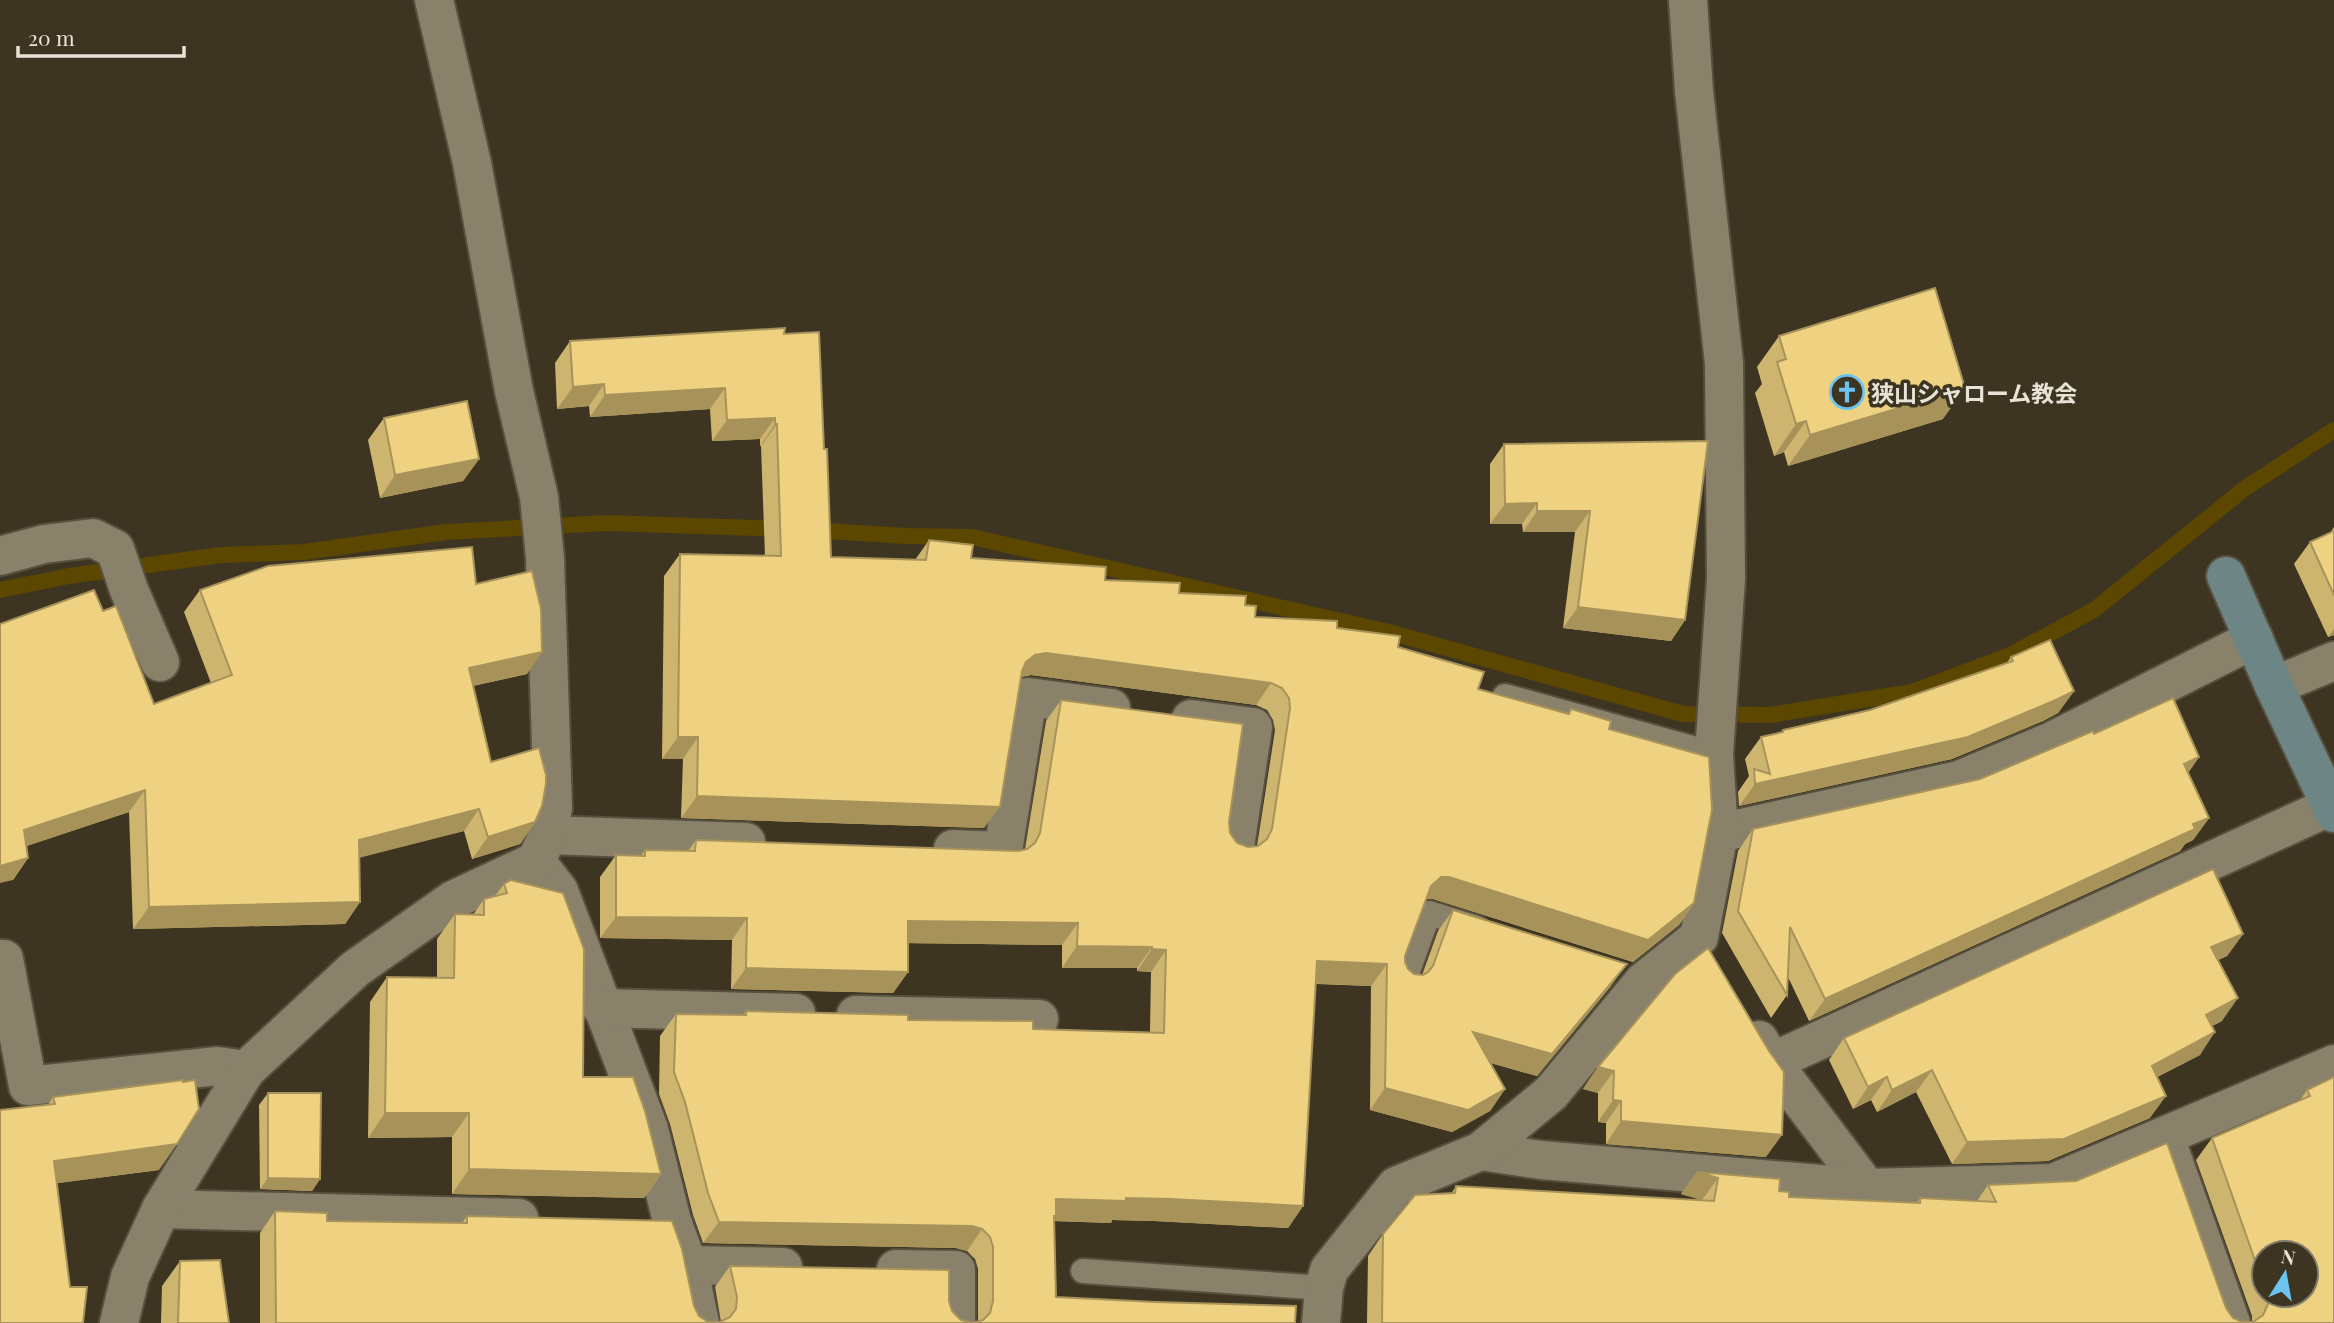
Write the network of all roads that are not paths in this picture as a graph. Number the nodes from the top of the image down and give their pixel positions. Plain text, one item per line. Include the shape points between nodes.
1 (434, 0) edge
2 (1688, 0) edge
3 (0, 556) edge
4 (2226, 576) dead end
5 (2254, 639) junction
6 (160, 662) dead end
7 (2334, 662) edge
8 (2274, 686) junction
9 (1505, 696) edge
10 (1714, 754) junction
11 (2332, 809) edge
12 (1719, 833) junction
13 (782, 843) edge
14 (1235, 847) edge
15 (542, 848) junction
16 (920, 848) edge
17 (1505, 937) edge
18 (1699, 937) junction
19 (0, 960) edge
20 (1718, 971) edge
21 (1404, 982) edge
22 (1738, 1005) edge
23 (602, 1009) junction
24 (1039, 1019) dead end
25 (1772, 1062) junction
26 (2334, 1064) edge
27 (246, 1070) junction
28 (2165, 1137) junction
29 (1481, 1151) junction
30 (1867, 1188) junction
31 (161, 1209) junction
32 (547, 1219) edge
33 (630, 1220) edge
34 (671, 1222) junction
35 (688, 1265) junction
36 (822, 1268) edge
37 (862, 1268) edge
38 (1083, 1270) dead end
39 (1322, 1306) edge
40 (119, 1323) edge
41 (700, 1323) edge
42 (956, 1323) edge
43 (2231, 1323) edge

1 - 15 street via 539,497 553,808
2 - 10 street via 1724,363 1726,579
3 - 6 street via 93,537 115,549
4 - 5 street
5 - 8 street
5 - 12 street via 2052,741 1959,780
7 - 8 street
8 - 11 street
9 - 10 lane
10 - 12 street
11 - 25 street
12 - 18 street
13 - 15 street
14 - 16 street via 1253,727 1028,697 1003,851
15 - 23 street
15 - 27 street via 453,900 355,969
17 - 21 lane via 1429,913
18 - 20 street
18 - 29 street via 1632,977 1551,1093
19 - 27 street via 4,959 28,1086 218,1066
22 - 25 street
23 - 24 street
23 - 34 street via 649,1129
25 - 30 street
26 - 28 street
27 - 31 street
28 - 30 street via 2053,1183
28 - 43 street
29 - 30 street
29 - 39 street via 1396,1186 1329,1270
31 - 32 street
31 - 40 street via 130,1277
33 - 34 street
34 - 35 street
35 - 36 street
35 - 41 street
37 - 42 street via 956,1270
38 - 39 lane

